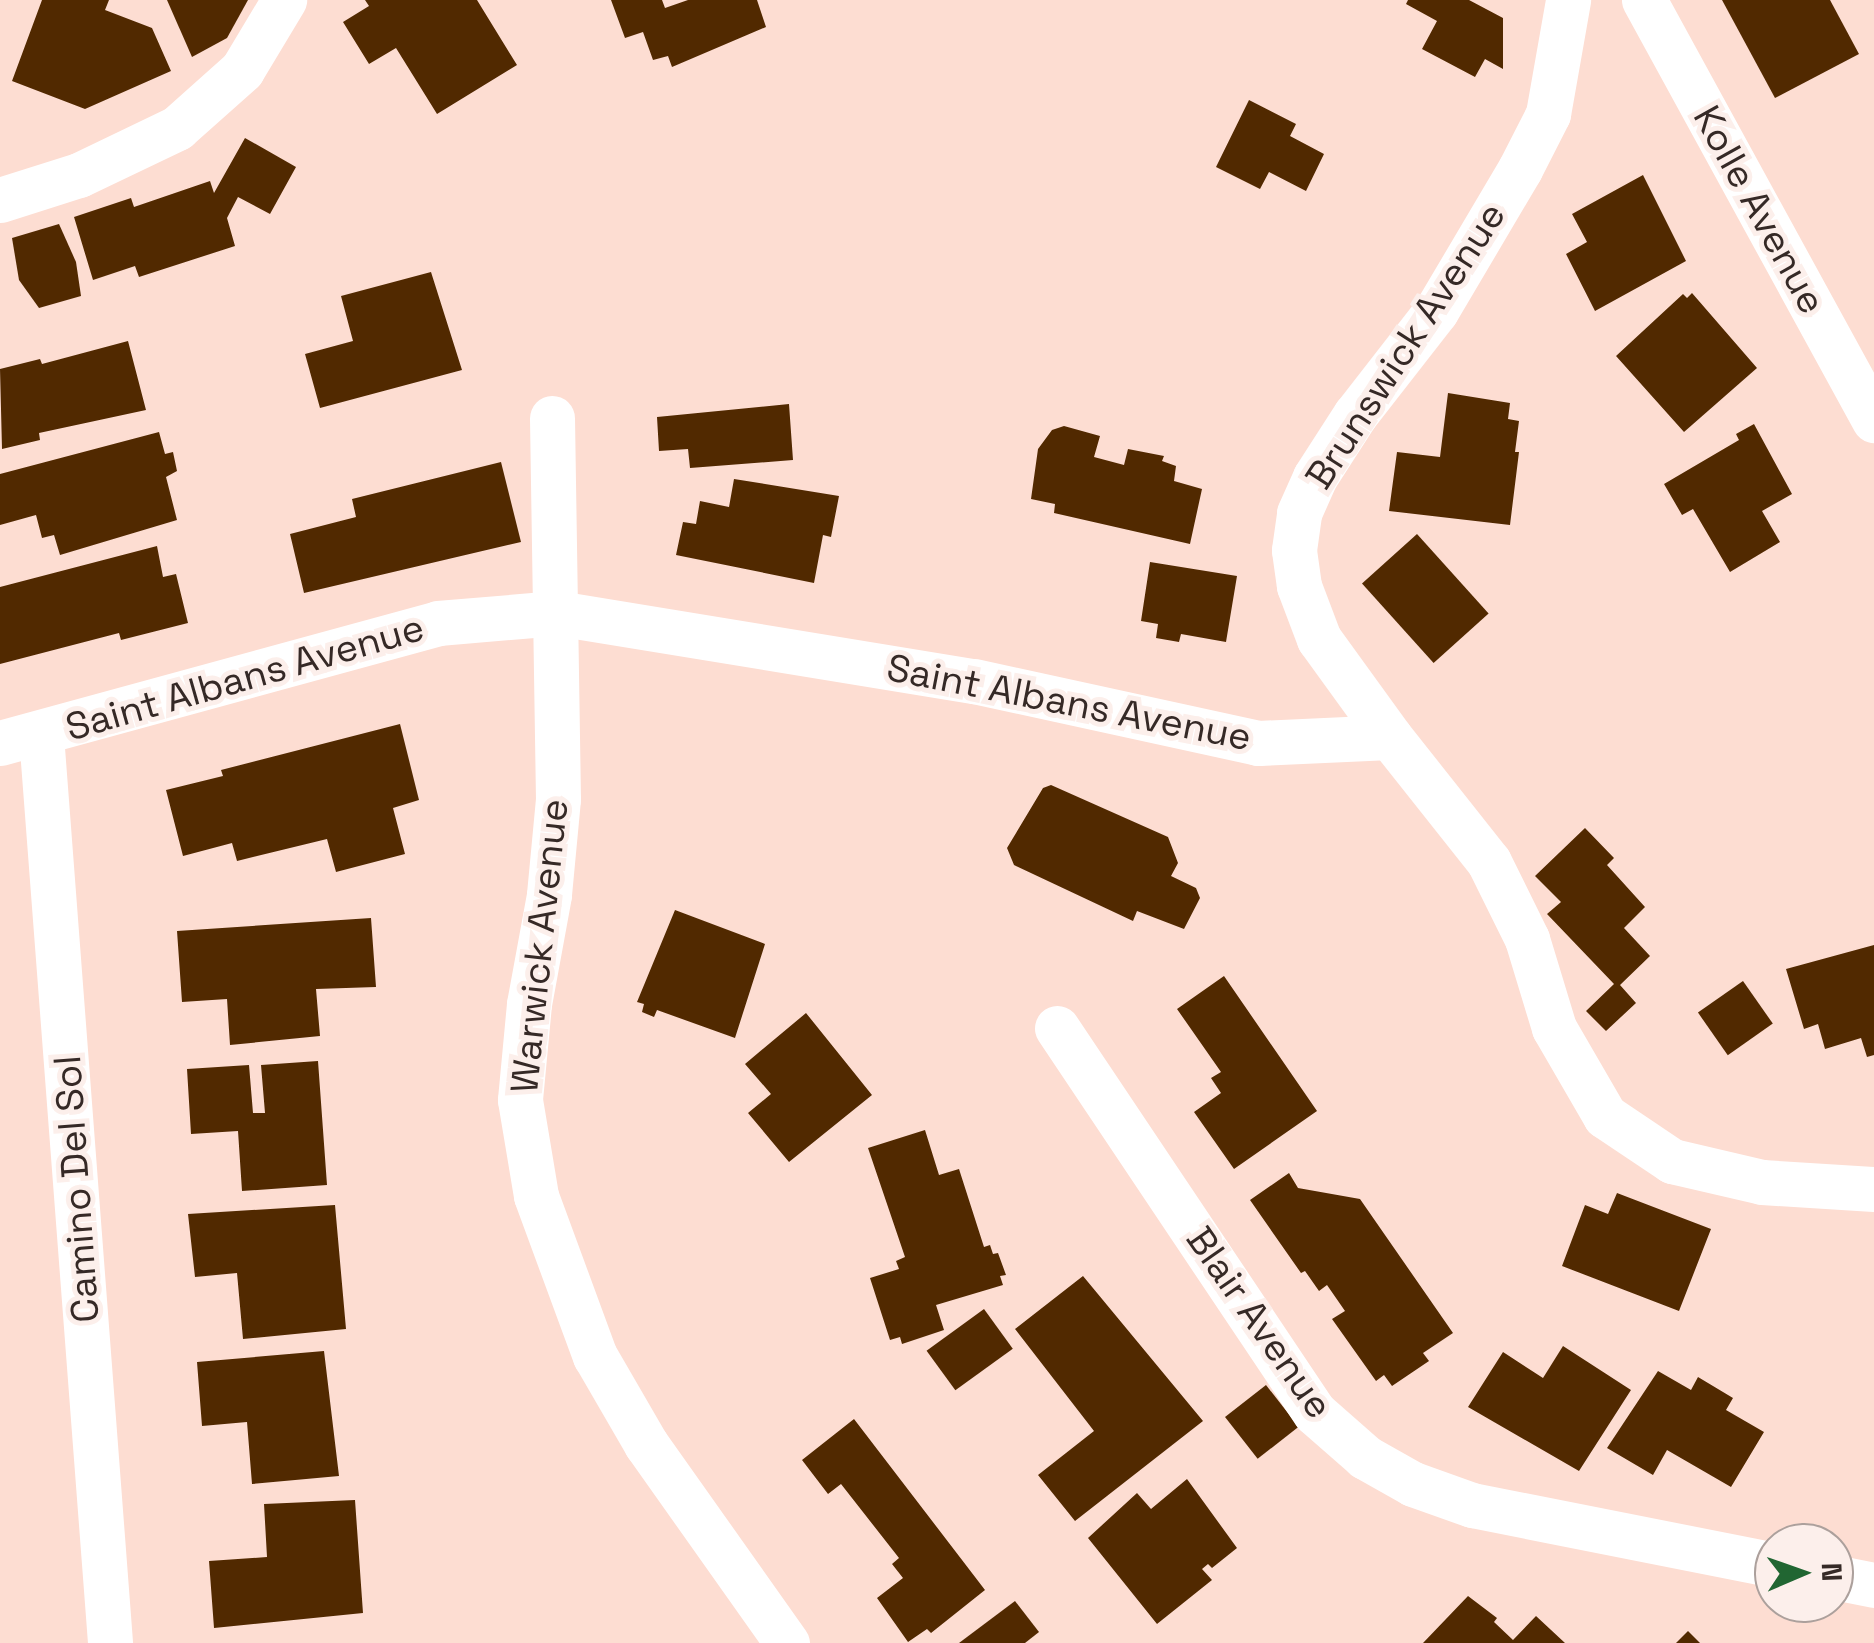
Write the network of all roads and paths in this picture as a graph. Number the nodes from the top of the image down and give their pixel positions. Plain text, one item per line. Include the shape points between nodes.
1 (284, 0) edge
2 (1568, 0) edge
3 (1644, 0) edge
4 (0, 200) edge
5 (552, 418) dead end
6 (1874, 420) edge
7 (557, 613) junction
8 (1390, 736) junction
9 (21, 739) edge
10 (1058, 1028) dead end
11 (1874, 1189) edge
12 (1754, 1561) edge
13 (110, 1643) edge
14 (787, 1643) edge

1 - 4 street via 242,70 177,128 79,175
2 - 8 street, Brunswick Avenue via 1548,114 1527,156 1436,310 1355,416 1299,513 1299,586 1320,639
3 - 6 street, Kolle Avenue
5 - 7 street, Warwick Avenue
7 - 8 street, Saint Albans Avenue via 974,681 1258,743
7 - 9 street, Saint Albans Avenue via 438,623
7 - 14 street, Warwick Avenue via 558,799 520,1100 536,1196 595,1356 646,1444
8 - 11 street via 1488,862 1526,939 1554,1028 1605,1116 1672,1162 1762,1182
9 - 13 street, Camino Del Sol
10 - 12 street, Blair Avenue via 1314,1413 1365,1457 1472,1505

